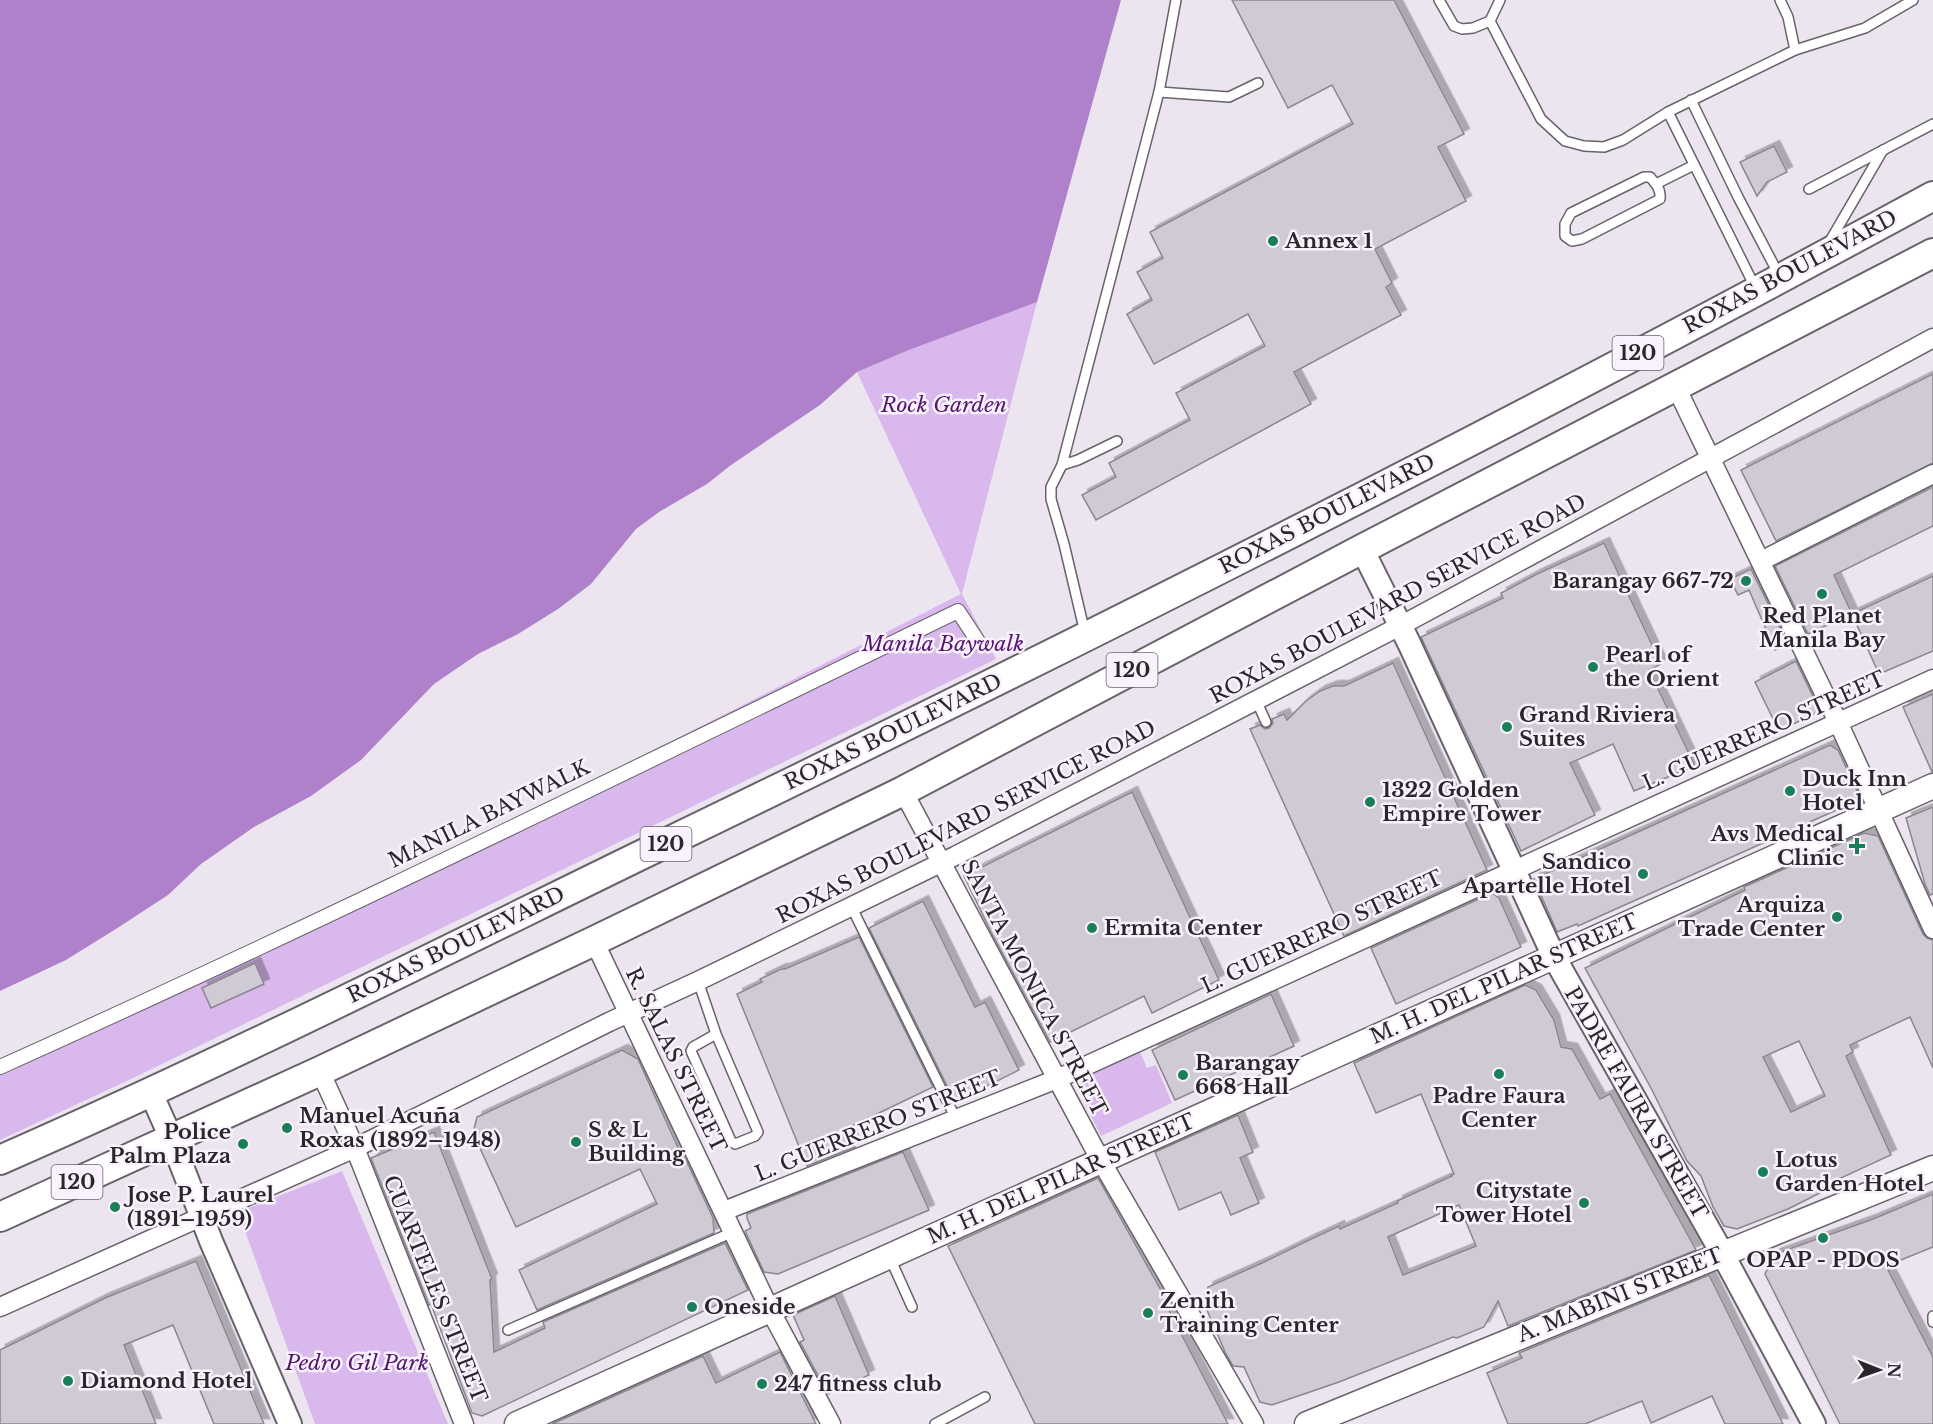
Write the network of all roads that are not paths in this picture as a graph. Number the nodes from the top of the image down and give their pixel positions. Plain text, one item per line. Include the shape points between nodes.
1 (1176, 0) edge
2 (1439, 0) edge
3 (1500, 0) edge
4 (1780, 0) edge
5 (1913, 0) edge
6 (1490, 21) junction
7 (1795, 50) junction
8 (1258, 83) dead end
9 (1159, 92) junction
10 (1691, 100) junction
11 (1668, 112) junction
12 (1933, 124) edge
13 (1883, 150) junction
14 (1694, 165) junction
15 (1656, 184) junction
16 (1809, 189) dead end
17 (1933, 196) edge
18 (1933, 253) edge
19 (1821, 256) junction
20 (1769, 284) junction
21 (1933, 338) edge
22 (1676, 387) junction
23 (1117, 441) dead end
24 (1711, 458) junction
25 (1062, 465) junction
26 (1933, 474) edge
27 (1362, 549) junction
28 (1761, 561) junction
29 (1401, 626) junction
30 (1086, 636) junction
31 (979, 643) dead end
32 (1933, 679) edge
33 (1256, 700) junction
34 (1266, 722) dead end
35 (1838, 722) junction
36 (1933, 786) edge
37 (903, 791) junction
38 (1879, 811) junction
39 (942, 862) junction
40 (1514, 869) junction
41 (851, 906) junction
42 (1933, 929) edge
43 (594, 941) junction
44 (1554, 957) junction
45 (698, 981) junction
46 (630, 1013) junction
47 (716, 1034) junction
48 (0, 1067) edge
49 (320, 1071) junction
50 (1057, 1079) junction
51 (151, 1093) junction
52 (956, 1119) junction
53 (171, 1138) junction
54 (355, 1148) junction
55 (0, 1160) edge
56 (1101, 1161) junction
57 (1933, 1168) edge
58 (724, 1211) junction
59 (0, 1217) edge
60 (202, 1217) junction
61 (733, 1232) junction
62 (1722, 1253) junction
63 (889, 1256) junction
64 (0, 1307) edge
65 (912, 1307) dead end
66 (770, 1310) junction
67 (1933, 1316) edge
68 (1933, 1322) edge
69 (508, 1330) dead end
70 (985, 1397) dead end
71 (522, 1423) edge
72 (290, 1424) edge
73 (464, 1424) edge
74 (831, 1424) edge
75 (935, 1424) edge
76 (1254, 1424) edge
77 (1307, 1424) edge
78 (1814, 1424) edge

1 - 9 lane
2 - 6 lane via 1454,26 1461,29
3 - 6 lane
4 - 7 lane
5 - 7 lane via 1865,28
6 - 11 lane via 1541,119 1565,141 1604,147
7 - 10 lane
8 - 9 lane via 1229,97
9 - 25 lane
10 - 11 lane
10 - 20 lane via 1738,197
11 - 14 lane
12 - 13 lane
13 - 16 lane
13 - 19 lane
14 - 15 lane
14 - 20 lane
15 - 15 lane via 1650,177 1644,177 1571,213 1565,224 1565,236 1572,241 1582,239 1660,198
17 - 19 highway, ROXAS BOULEVARD / 120
18 - 22 highway, 120
19 - 20 highway, ROXAS BOULEVARD / 120
20 - 30 highway, ROXAS BOULEVARD / 120 via 1343,509
21 - 24 street, ROXAS BOULEVARD SERVICE ROAD
22 - 24 street
22 - 27 highway, 120
23 - 25 lane
24 - 28 street
24 - 29 street, ROXAS BOULEVARD SERVICE ROAD
25 - 30 lane via 1051,499
26 - 28 street
27 - 29 street, PADRE FAURA STREET
27 - 37 highway, 120
28 - 35 street
29 - 33 street, ROXAS BOULEVARD SERVICE ROAD
29 - 40 street, PADRE FAURA STREET
30 - 51 highway, ROXAS BOULEVARD / 120
31 - 48 street, MANILA BAYWALK via 958,611 485,840
32 - 35 street, L. GUERRERO STREET
33 - 34 lane
33 - 39 street, ROXAS BOULEVARD SERVICE ROAD
35 - 38 street
35 - 40 street, L. GUERRERO STREET
36 - 38 main road, M. H. DEL PILAR STREET
37 - 39 street, SANTA MONICA STREET
37 - 43 highway, 120
38 - 42 street
38 - 44 main road, M. H. DEL PILAR STREET
39 - 41 street, ROXAS BOULEVARD SERVICE ROAD
39 - 50 street, SANTA MONICA STREET
40 - 44 street, PADRE FAURA STREET
40 - 50 street, L. GUERRERO STREET
41 - 45 street, ROXAS BOULEVARD SERVICE ROAD
41 - 52 lane
43 - 46 street, R. SALAS STREET
43 - 49 highway, 120
44 - 56 main road, M. H. DEL PILAR STREET
44 - 62 street, PADRE FAURA STREET
45 - 46 street, ROXAS BOULEVARD SERVICE ROAD
45 - 47 lane
46 - 54 street, ROXAS BOULEVARD SERVICE ROAD
46 - 58 street, R. SALAS STREET
47 - 47 lane via 758,1132 735,1144 691,1051
49 - 53 highway, 120
49 - 54 street, CUARTELES STREET
50 - 52 street, L. GUERRERO STREET
50 - 56 street, SANTA MONICA STREET
51 - 53 street
51 - 55 highway, ROXAS BOULEVARD / 120
52 - 58 street, L. GUERRERO STREET
53 - 59 highway, 120
53 - 60 street
54 - 60 street, ROXAS BOULEVARD SERVICE ROAD
54 - 73 street, CUARTELES STREET
56 - 63 main road, M. H. DEL PILAR STREET
56 - 76 street, SANTA MONICA STREET
57 - 62 main road, A. MABINI STREET
58 - 61 street, R. SALAS STREET
60 - 64 street, ROXAS BOULEVARD SERVICE ROAD
60 - 72 street
61 - 66 street, R. SALAS STREET
61 - 69 lane
62 - 77 main road, A. MABINI STREET
62 - 78 street, PADRE FAURA STREET
63 - 65 lane
63 - 66 main road, M. H. DEL PILAR STREET
66 - 71 main road, M. H. DEL PILAR STREET
66 - 74 street, R. SALAS STREET
67 - 68 lane
70 - 75 lane

